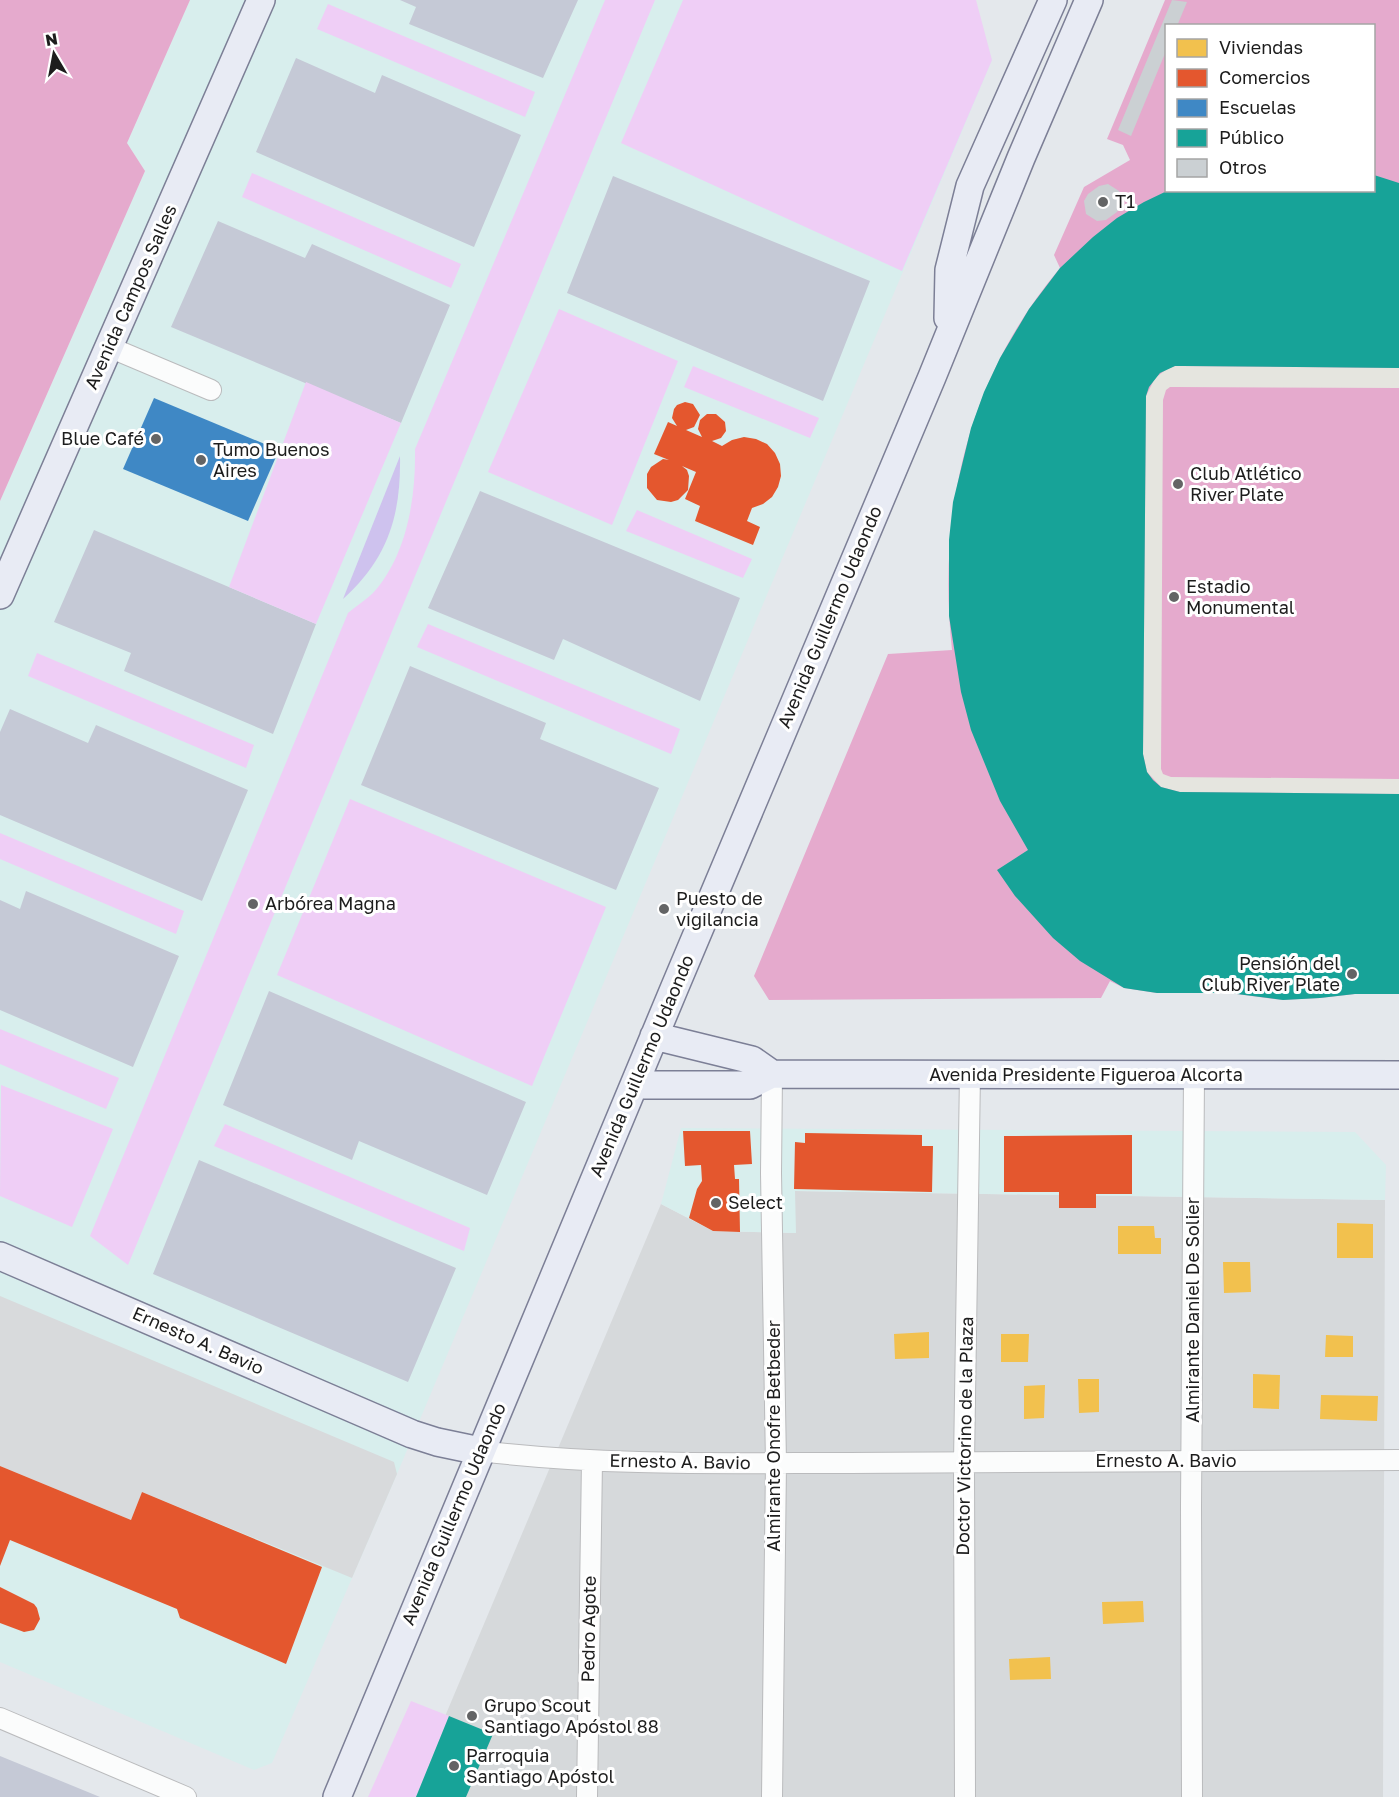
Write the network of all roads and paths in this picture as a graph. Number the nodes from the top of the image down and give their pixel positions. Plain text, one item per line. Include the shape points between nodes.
1 (261, 0) edge
2 (1053, 0) edge
3 (1089, 0) edge
4 (948, 335) junction
5 (109, 347) junction
6 (211, 390) dead end
7 (0, 595) edge
8 (654, 1035) junction
9 (772, 1074) junction
10 (970, 1074) junction
11 (1194, 1075) junction
12 (1399, 1075) edge
13 (634, 1085) junction
14 (0, 1256) edge
15 (480, 1450) junction
16 (1399, 1460) edge
17 (592, 1461) junction
18 (1191, 1461) junction
19 (964, 1462) junction
20 (776, 1463) junction
21 (0, 1718) edge
22 (186, 1797) edge
23 (337, 1797) edge
24 (587, 1797) edge
25 (772, 1797) edge
26 (965, 1797) edge
27 (1192, 1797) edge

1 - 5 main road, Avenida Campos Salles
2 - 4 main road, Avenida Guillermo Udaondo via 970,186 950,270
3 - 4 main road, Avenida Guillermo Udaondo
4 - 8 main road, Avenida Guillermo Udaondo
5 - 6 street
5 - 7 main road, Avenida Campos Salles
8 - 9 main road via 752,1060
8 - 13 main road, Avenida Guillermo Udaondo
9 - 10 main road, Avenida Presidente Figueroa Alcorta
9 - 13 main road, Avenida Presidente Figueroa Alcorta via 750,1085
9 - 20 street, Almirante Onofre Betbeder
10 - 11 main road, Avenida Presidente Figueroa Alcorta
10 - 19 street, Doctor Victorino de la Plaza
11 - 12 main road, Avenida Presidente Figueroa Alcorta
11 - 18 street, Almirante Daniel De Solier
13 - 15 main road, Avenida Guillermo Udaondo
14 - 15 main road, Ernesto A. Bavio via 412,1434
15 - 17 street, Ernesto A. Bavio
15 - 23 main road, Avenida Guillermo Udaondo
16 - 18 street, Ernesto A. Bavio
17 - 20 street, Ernesto A. Bavio
17 - 24 street, Pedro Agote
18 - 19 street, Ernesto A. Bavio
18 - 27 street, Almirante Daniel De Solier
19 - 20 street, Ernesto A. Bavio
19 - 26 street, Doctor Victorino de la Plaza
20 - 25 street, Almirante Onofre Betbeder
21 - 22 street

